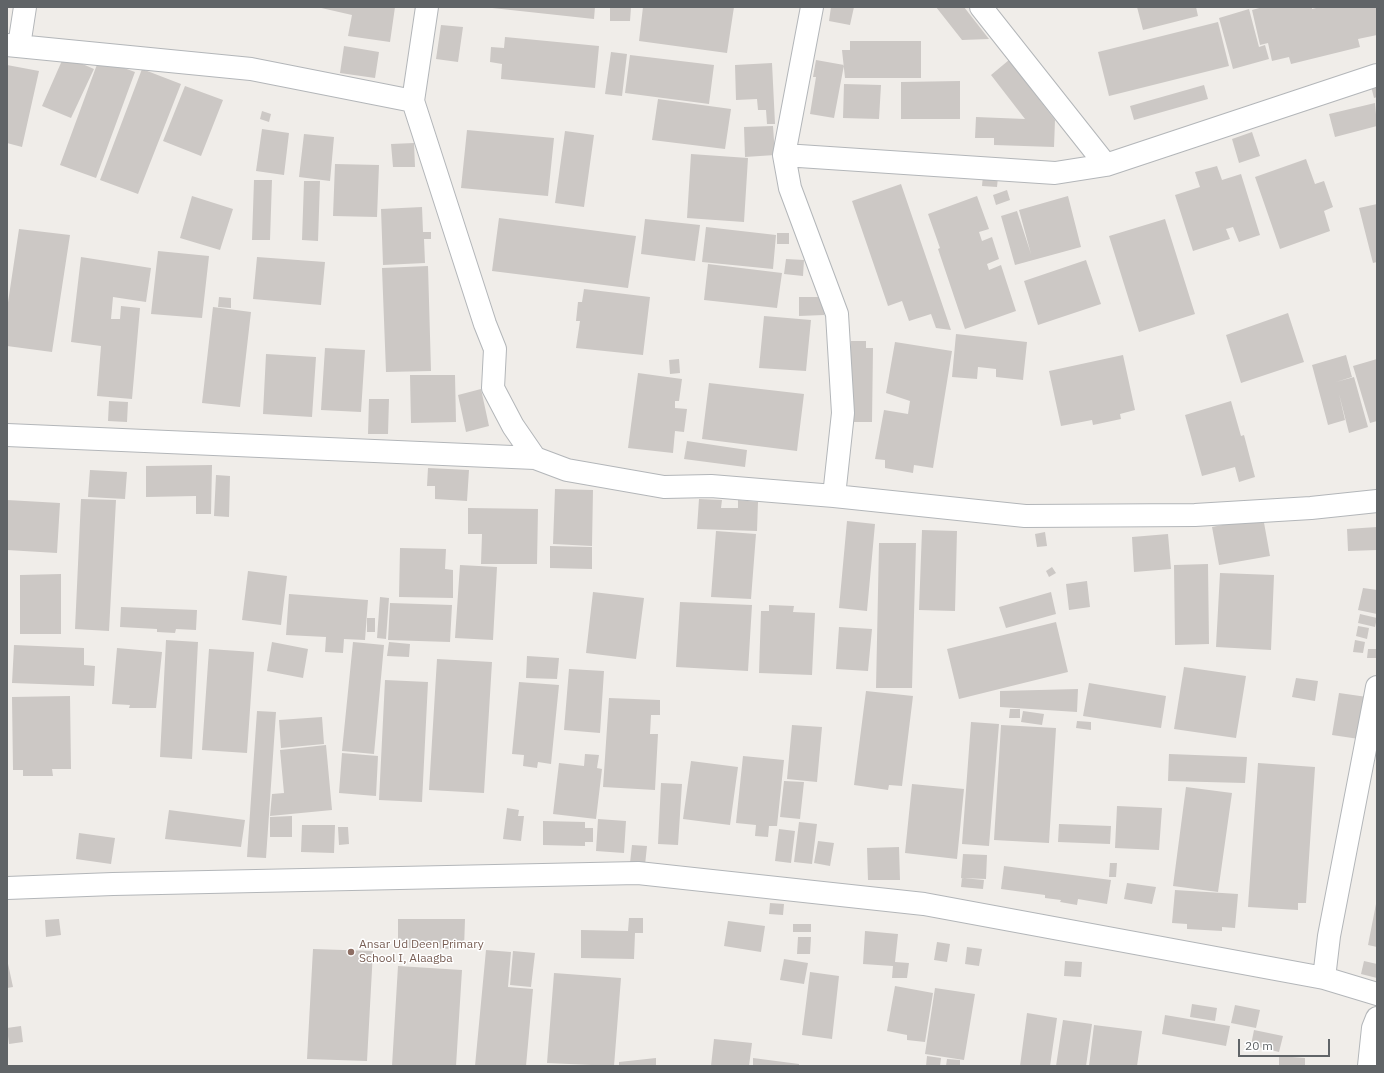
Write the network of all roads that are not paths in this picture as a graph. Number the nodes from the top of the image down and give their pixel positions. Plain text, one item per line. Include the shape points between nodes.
1 (25, 7) edge
2 (427, 7) edge
3 (812, 7) edge
4 (981, 7) edge
5 (13, 45) edge
6 (1377, 75) edge
7 (413, 101) junction
8 (784, 155) junction
9 (1106, 165) junction
10 (7, 435) edge
11 (535, 458) junction
12 (834, 496) junction
13 (1377, 501) edge
14 (1377, 687) edge
15 (7, 888) edge
16 (1324, 978) junction
17 (1377, 994) edge
18 (1377, 1018) edge
19 (1369, 1066) edge

1 - 5 street
2 - 7 street
3 - 8 street
4 - 9 street
5 - 7 street via 251,69
6 - 9 street
7 - 11 street via 495,349 494,388 513,426
8 - 9 street via 1055,174
8 - 12 street via 790,188 837,314 844,413
10 - 11 street
11 - 12 street via 567,470 664,487 711,486
12 - 13 street via 1025,516 1195,515
14 - 16 street via 1329,936
15 - 16 street via 638,873 924,904
16 - 17 street
18 - 19 street via 1373,1028

